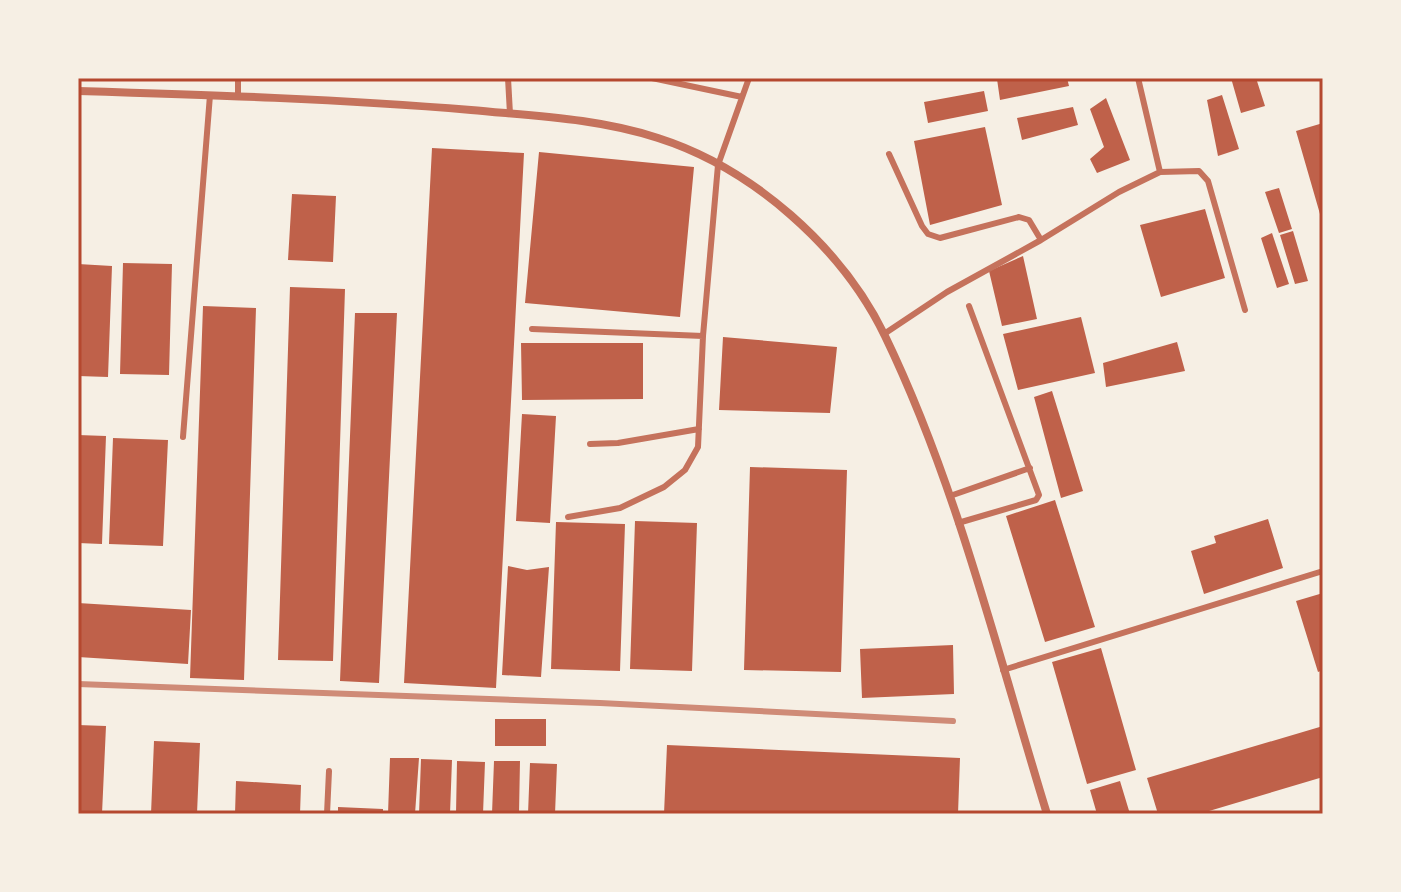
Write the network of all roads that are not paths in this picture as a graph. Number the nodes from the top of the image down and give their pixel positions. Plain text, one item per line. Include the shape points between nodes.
1 (238, 78) edge
2 (508, 78) edge
3 (652, 78) edge
4 (749, 78) edge
5 (1138, 78) edge
6 (78, 91) edge
7 (210, 95) junction
8 (238, 96) junction
9 (742, 97) junction
10 (510, 114) junction
11 (889, 154) dead end
12 (718, 165) junction
13 (1160, 172) junction
14 (1041, 240) junction
15 (969, 306) dead end
16 (1245, 310) dead end
17 (532, 329) dead end
18 (884, 334) junction
19 (703, 336) junction
20 (699, 429) junction
21 (183, 437) dead end
22 (590, 444) dead end
23 (1030, 468) junction
24 (950, 496) junction
25 (568, 517) dead end
26 (958, 523) junction
27 (1323, 571) edge
28 (1003, 670) junction
29 (329, 771) dead end
30 (327, 814) edge
31 (1047, 814) edge

1 - 8 lane
2 - 10 lane
3 - 9 lane
4 - 9 lane
5 - 13 lane
6 - 7 street
7 - 8 street
7 - 21 lane
8 - 10 street
9 - 12 lane
10 - 12 street via 612,125 661,139
11 - 14 lane via 928,234 940,238 1019,217 1029,220
12 - 18 street via 761,190 814,238 857,288
12 - 19 lane
13 - 14 lane
13 - 16 lane via 1199,171 1208,181
14 - 18 lane
15 - 23 lane
17 - 19 lane
18 - 24 street
19 - 20 lane
20 - 22 lane
20 - 25 lane via 698,447 685,470 664,487 620,508
23 - 24 lane
23 - 26 lane via 1036,500
24 - 26 street
26 - 28 street
27 - 28 lane
28 - 31 street
29 - 30 lane

